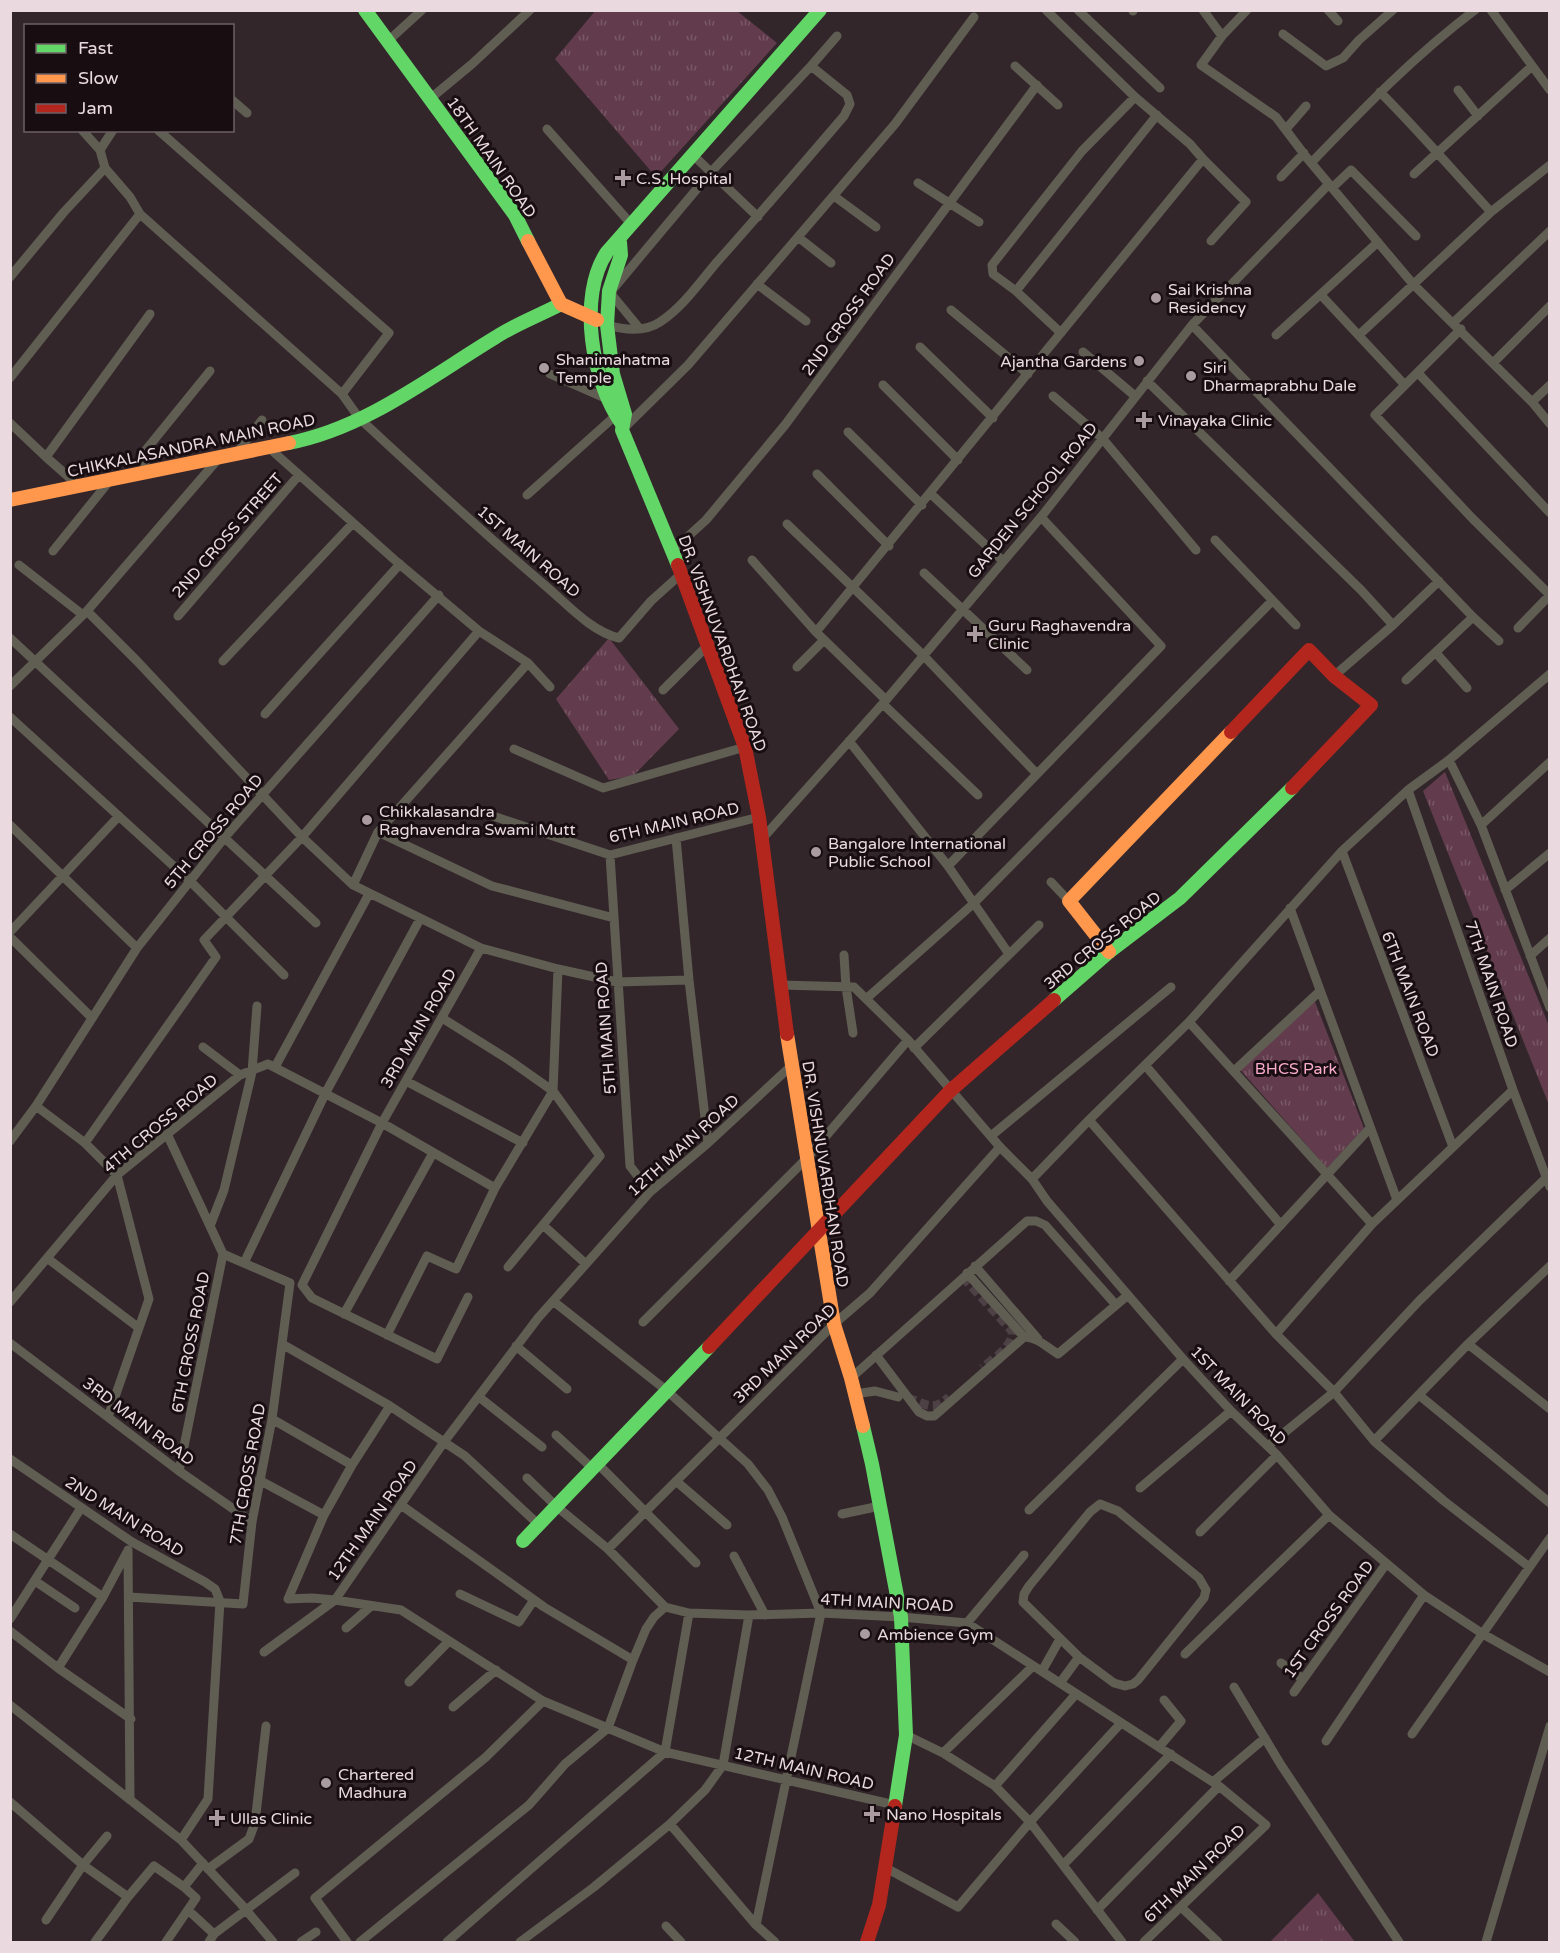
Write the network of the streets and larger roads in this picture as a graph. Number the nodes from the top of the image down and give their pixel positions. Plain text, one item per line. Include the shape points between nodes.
1 (365, 10) edge
2 (422, 10) edge
3 (530, 10) edge
4 (820, 10) edge
5 (1046, 10) edge
6 (1078, 10) edge
7 (1203, 10) edge
8 (1247, 10) edge
9 (1328, 10) edge
10 (1393, 10) edge
11 (1474, 10) edge
12 (1491, 10) edge
13 (974, 16) dead end
14 (1338, 21) dead end
15 (1283, 34) dead end
16 (837, 36) dead end
17 (1222, 36) junction
18 (388, 41) junction
19 (811, 66) junction
20 (1015, 66) dead end
21 (1532, 66) junction
22 (1546, 79) edge
23 (1036, 85) junction
24 (1160, 88) dead end
25 (1458, 90) dead end
26 (1550, 90) edge
27 (1380, 92) junction
28 (1135, 97) junction
29 (431, 98) junction
30 (234, 102) edge
31 (1058, 105) dead end
32 (1306, 106) dead end
33 (248, 113) dead end
34 (1157, 115) junction
35 (1478, 116) junction
36 (547, 129) dead end
37 (1286, 129) junction
38 (84, 132) edge
39 (112, 132) edge
40 (160, 132) edge
41 (100, 150) junction
42 (1304, 153) junction
43 (1437, 153) junction
44 (694, 156) junction
45 (1203, 159) junction
46 (1311, 163) junction
47 (1550, 165) edge
48 (105, 168) junction
49 (711, 172) junction
50 (1414, 174) dead end
51 (1281, 177) dead end
52 (918, 183) dead end
53 (1330, 186) junction
54 (834, 196) junction
55 (948, 203) junction
56 (1491, 212) junction
57 (141, 214) junction
58 (758, 217) junction
59 (980, 222) dead end
60 (632, 225) junction
61 (876, 227) dead end
62 (1550, 231) edge
63 (1416, 236) dead end
64 (798, 237) junction
65 (1211, 241) dead end
66 (620, 242) junction
67 (1378, 242) junction
68 (831, 263) dead end
69 (10, 277) edge
70 (757, 284) junction
71 (1413, 284) junction
72 (1016, 291) junction
73 (1321, 295) junction
74 (561, 304) junction
75 (1550, 306) edge
76 (951, 310) dead end
77 (150, 314) dead end
78 (590, 316) junction
79 (806, 321) dead end
80 (607, 325) junction
81 (1192, 325) junction
82 (1457, 326) junction
83 (640, 329) junction
84 (1061, 333) junction
85 (1276, 335) dead end
86 (1359, 335) junction
87 (920, 347) dead end
88 (1083, 352) dead end
89 (1493, 363) junction
90 (210, 371) dead end
91 (1418, 372) junction
92 (550, 374) dead end
93 (1028, 375) junction
94 (10, 378) edge
95 (1147, 381) junction
96 (1404, 384) junction
97 (883, 385) dead end
98 (1550, 385) edge
99 (342, 394) junction
100 (1053, 396) dead end
101 (1135, 396) junction
102 (607, 399) junction
103 (1532, 402) junction
104 (359, 418) junction
105 (993, 418) junction
106 (262, 420) dead end
107 (10, 423) edge
108 (619, 424) junction
109 (1550, 424) edge
110 (848, 432) dead end
111 (1102, 438) junction
112 (268, 447) junction
113 (237, 454) junction
114 (46, 457) junction
115 (220, 457) junction
116 (958, 460) junction
117 (145, 473) junction
118 (817, 474) dead end
119 (299, 475) junction
120 (111, 479) junction
121 (79, 486) junction
122 (931, 494) junction
123 (527, 495) dead end
124 (10, 500) edge
125 (922, 505) junction
126 (1550, 513) edge
127 (1041, 517) junction
128 (353, 523) junction
129 (787, 524) dead end
130 (1215, 540) dead end
131 (889, 546) junction
132 (673, 550) junction
133 (1196, 550) dead end
134 (53, 551) dead end
135 (752, 560) dead end
136 (1003, 561) junction
137 (400, 564) junction
138 (19, 565) dead end
139 (924, 573) dead end
140 (681, 574) junction
141 (1439, 581) junction
142 (852, 587) junction
143 (439, 595) junction
144 (1549, 596) edge
145 (1272, 601) junction
146 (962, 609) junction
147 (85, 613) junction
148 (178, 616) dead end
149 (1473, 617) junction
150 (1296, 625) dead end
151 (1393, 625) junction
152 (1518, 628) dead end
153 (479, 631) junction
154 (816, 632) junction
155 (10, 638) edge
156 (824, 640) junction
157 (1499, 641) dead end
158 (708, 645) junction
159 (1436, 653) junction
160 (923, 655) junction
161 (36, 660) junction
162 (223, 661) dead end
163 (528, 663) junction
164 (798, 667) dead end
165 (1027, 670) dead end
166 (1550, 674) edge
167 (1334, 676) junction
168 (1406, 681) dead end
169 (10, 686) edge
170 (550, 687) dead end
171 (1467, 688) dead end
172 (663, 690) dead end
173 (885, 702) junction
174 (265, 714) dead end
175 (10, 717) edge
176 (849, 741) junction
177 (745, 747) junction
178 (514, 749) dead end
179 (1449, 760) junction
180 (1550, 762) edge
181 (1037, 774) junction
182 (1408, 790) junction
183 (262, 795) junction
184 (978, 795) dead end
185 (119, 816) junction
186 (493, 816) dead end
187 (759, 817) junction
188 (10, 825) edge
189 (1480, 825) junction
190 (378, 832) junction
191 (225, 837) junction
192 (302, 837) junction
193 (675, 838) junction
194 (762, 839) junction
195 (1342, 851) junction
196 (1550, 853) edge
197 (610, 855) junction
198 (948, 866) junction
199 (62, 876) junction
200 (266, 876) junction
201 (190, 881) junction
202 (1051, 882) dead end
203 (353, 885) junction
204 (1505, 890) junction
205 (369, 894) junction
206 (1069, 901) junction
207 (974, 904) junction
208 (1290, 908) junction
209 (225, 918) junction
210 (614, 918) junction
211 (420, 919) junction
212 (316, 923) dead end
213 (1039, 925) dead end
214 (10, 932) edge
215 (10, 937) edge
216 (1550, 938) edge
217 (136, 948) junction
218 (481, 948) junction
219 (1109, 952) junction
220 (1009, 954) junction
221 (844, 955) dead end
222 (1530, 956) junction
223 (558, 969) junction
224 (284, 975) dead end
225 (689, 980) junction
226 (617, 982) junction
227 (780, 985) junction
228 (846, 987) junction
229 (1171, 987) dead end
230 (1320, 991) junction
231 (867, 998) junction
232 (257, 1006) dead end
233 (1550, 1008) edge
234 (92, 1017) junction
235 (442, 1018) junction
236 (1189, 1022) junction
237 (853, 1034) dead end
238 (911, 1044) junction
239 (203, 1047) dead end
240 (272, 1065) junction
241 (1144, 1065) junction
242 (791, 1066) junction
243 (1234, 1071) junction
244 (252, 1072) junction
245 (240, 1075) junction
246 (406, 1081) junction
247 (1513, 1090) junction
248 (553, 1091) junction
249 (950, 1091) junction
250 (325, 1094) junction
251 (36, 1106) junction
252 (1089, 1120) junction
253 (382, 1124) junction
254 (1370, 1128) junction
255 (168, 1136) junction
256 (991, 1136) junction
257 (10, 1141) edge
258 (85, 1143) junction
259 (523, 1143) junction
260 (708, 1143) junction
261 (1000, 1147) junction
262 (1453, 1147) junction
263 (433, 1153) junction
264 (808, 1157) junction
265 (1328, 1174) junction
266 (117, 1175) junction
267 (1032, 1179) junction
268 (1548, 1183) edge
269 (495, 1188) junction
270 (650, 1192) junction
271 (1397, 1200) junction
272 (1372, 1224) junction
273 (543, 1225) junction
274 (1281, 1225) junction
275 (210, 1226) junction
276 (818, 1233) junction
277 (222, 1254) junction
278 (47, 1258) junction
279 (246, 1258) junction
280 (586, 1264) junction
281 (508, 1266) dead end
282 (975, 1266) junction
283 (1550, 1266) edge
284 (967, 1274) junction
285 (1229, 1281) junction
286 (1128, 1295) junction
287 (468, 1298) dead end
288 (553, 1301) junction
289 (10, 1302) edge
290 (1116, 1305) junction
291 (344, 1314) junction
292 (644, 1322) dead end
293 (834, 1324) junction
294 (139, 1328) junction
295 (1276, 1334) junction
296 (387, 1335) junction
297 (1024, 1337) junction
298 (1039, 1341) junction
299 (10, 1343) edge
300 (282, 1344) junction
301 (1468, 1344) junction
302 (516, 1346) junction
303 (876, 1355) junction
304 (1183, 1359) junction
305 (850, 1378) junction
306 (567, 1389) dead end
307 (666, 1390) junction
308 (1334, 1392) junction
309 (855, 1394) junction
310 (1419, 1395) junction
311 (479, 1397) junction
312 (897, 1397) tunnel mouth
313 (390, 1406) junction
314 (1550, 1409) edge
315 (1231, 1412) junction
316 (108, 1417) junction
317 (272, 1419) junction
318 (556, 1435) dead end
319 (719, 1438) junction
320 (1374, 1441) junction
321 (444, 1442) junction
322 (1268, 1446) junction
323 (542, 1447) dead end
324 (1277, 1455) junction
325 (10, 1459) edge
326 (352, 1465) junction
327 (595, 1466) junction
328 (179, 1471) junction
329 (527, 1478) dead end
330 (259, 1480) junction
331 (676, 1481) junction
332 (1140, 1488) dead end
333 (1550, 1503) edge
334 (401, 1505) junction
335 (556, 1506) junction
336 (880, 1506) junction
337 (81, 1508) junction
338 (1029, 1510) dead end
339 (646, 1511) junction
340 (842, 1514) dead end
341 (324, 1515) junction
342 (1329, 1515) junction
343 (252, 1522) junction
344 (538, 1524) junction
345 (728, 1525) dead end
346 (1200, 1532) dead end
347 (10, 1534) edge
348 (1550, 1538) edge
349 (523, 1540) dead end
350 (130, 1546) junction
351 (608, 1550) junction
352 (1024, 1555) dead end
353 (734, 1556) dead end
354 (49, 1560) junction
355 (696, 1563) dead end
356 (1386, 1564) junction
357 (1528, 1566) junction
358 (35, 1581) junction
359 (460, 1594) dead end
360 (1424, 1595) junction
361 (103, 1597) junction
362 (129, 1597) junction
363 (335, 1600) junction
364 (534, 1600) junction
365 (220, 1601) junction
366 (371, 1606) junction
367 (665, 1607) junction
368 (75, 1608) dead end
369 (689, 1613) junction
370 (821, 1613) junction
371 (749, 1615) junction
372 (765, 1615) junction
373 (901, 1617) junction
374 (10, 1619) edge
375 (967, 1623) junction
376 (346, 1628) dead end
377 (10, 1631) edge
378 (1483, 1634) junction
379 (1060, 1639) junction
380 (449, 1641) junction
381 (264, 1652) dead end
382 (1185, 1654) dead end
383 (1079, 1658) junction
384 (633, 1660) junction
385 (1281, 1663) dead end
386 (1033, 1666) junction
387 (58, 1668) junction
388 (496, 1671) junction
389 (1042, 1671) junction
390 (1550, 1672) edge
391 (1303, 1679) junction
392 (409, 1682) dead end
393 (1060, 1683) junction
394 (1234, 1686) dead end
395 (1294, 1692) dead end
396 (1076, 1694) junction
397 (1164, 1700) dead end
398 (543, 1701) junction
399 (10, 1705) edge
400 (453, 1707) dead end
401 (131, 1719) junction
402 (1121, 1723) junction
403 (266, 1726) dead end
404 (1550, 1726) edge
405 (609, 1728) junction
406 (1412, 1734) dead end
407 (906, 1735) junction
408 (1265, 1738) junction
409 (1326, 1741) dead end
410 (1159, 1747) junction
411 (666, 1752) junction
412 (943, 1753) junction
413 (1171, 1754) junction
414 (723, 1765) junction
415 (1545, 1765) edge
416 (786, 1780) junction
417 (1216, 1784) junction
418 (995, 1786) junction
419 (130, 1800) junction
420 (10, 1802) edge
421 (895, 1805) junction
422 (1030, 1822) junction
423 (670, 1824) junction
424 (1266, 1826) joint
425 (107, 1836) dead end
426 (181, 1840) junction
427 (83, 1865) junction
428 (1063, 1865) junction
429 (206, 1866) junction
430 (886, 1868) junction
431 (296, 1873) dead end
432 (184, 1887) junction
433 (128, 1897) junction
434 (1181, 1907) junction
435 (189, 1910) junction
436 (1097, 1910) junction
437 (246, 1911) junction
438 (46, 1920) dead end
439 (1056, 1924) dead end
440 (756, 1925) junction
441 (666, 1926) dead end
442 (316, 1932) dead end
443 (212, 1938) edge
444 (95, 1942) edge
445 (166, 1942) edge
446 (273, 1942) edge
447 (301, 1942) edge
448 (347, 1942) edge
449 (360, 1942) edge
450 (447, 1942) edge
451 (520, 1942) edge
452 (681, 1942) edge
453 (774, 1942) edge
454 (867, 1942) edge
455 (1075, 1942) edge
456 (1122, 1942) edge
457 (1144, 1942) edge
458 (1218, 1942) edge
459 (1399, 1942) edge
460 (1486, 1942) edge

1 - 18 street, 18TH MAIN ROAD
2 - 18 street
3 - 29 street
4 - 44 street, DR. VISHNUVARDHAN ROAD
5 - 28 street
6 - 24 street
7 - 17 street
8 - 17 street
9 - 14 street
10 - 15 street via 1343,58 1326,66
11 - 27 street
12 - 21 street
13 - 54 street via 895,124
16 - 19 street
17 - 37 street via 1201,65 1276,117
18 - 29 street, 18TH MAIN ROAD
19 - 49 street
19 - 58 street via 847,95 850,104
20 - 23 street
21 - 22 street
21 - 35 street
22 - 26 street
23 - 31 street
23 - 55 street, 2ND CROSS ROAD
25 - 35 street
27 - 43 street
27 - 46 street
28 - 34 street
28 - 72 street via 1082,151 992,265 993,274
29 - 74 street, 18TH MAIN ROAD via 515,215
30 - 33 street
32 - 37 street
34 - 45 street
34 - 72 street
35 - 43 street
36 - 60 street
37 - 42 street
38 - 41 street
39 - 41 street
40 - 99 street via 389,333
41 - 48 street
42 - 46 street
42 - 51 street
43 - 50 street
43 - 56 street
44 - 49 street
44 - 60 street, DR. VISHNUVARDHAN ROAD
45 - 65 street via 1246,202
45 - 84 street
46 - 53 street
47 - 56 street
48 - 57 street
48 - 69 street
49 - 58 street
49 - 83 street via 613,289 612,295
52 - 55 street
53 - 63 street, GARDEN SCHOOL ROAD via 1351,170
53 - 67 street
53 - 81 street, GARDEN SCHOOL ROAD
54 - 61 street
54 - 64 street
55 - 59 street
55 - 132 street, 2ND CROSS ROAD via 785,425 706,520
56 - 71 street
57 - 94 street
57 - 99 street
58 - 83 street via 674,311 654,325
60 - 66 street, DR. VISHNUVARDHAN ROAD
62 - 82 street
64 - 68 street
64 - 70 street
66 - 78 street, DR. VISHNUVARDHAN ROAD via 608,251 596,274
66 - 80 street, DR. VISHNUVARDHAN ROAD via 621,255 609,291
67 - 71 street
67 - 73 street
70 - 79 street
70 - 108 street via 688,365
71 - 82 street
71 - 86 street
72 - 84 street
73 - 85 street
73 - 86 street
74 - 78 street
74 - 104 street, CHIKKALASANDRA MAIN ROAD via 497,337 406,395
75 - 89 street
76 - 93 street
77 - 114 street
78 - 80 street
78 - 102 street, DR. VISHNUVARDHAN ROAD via 598,371
80 - 83 street
80 - 108 street, DR. VISHNUVARDHAN ROAD via 612,374 625,414
81 - 95 street, GARDEN SCHOOL ROAD
81 - 141 street
82 - 89 street
82 - 91 street
84 - 93 street
86 - 96 street
87 - 105 street
88 - 101 street
89 - 103 street
90 - 117 street via 145,451
91 - 96 street
91 - 126 street
92 - 102 street
93 - 105 street
95 - 101 street, GARDEN SCHOOL ROAD
95 - 151 street
96 - 144 street via 1375,415
97 - 116 street
98 - 103 street
99 - 104 street
100 - 111 street
101 - 111 street, GARDEN SCHOOL ROAD
102 - 108 street, DR. VISHNUVARDHAN ROAD
103 - 109 street
104 - 112 street, CHIKKALASANDRA MAIN ROAD via 312,438
104 - 140 street, 1ST MAIN ROAD via 500,547 591,624 612,637 619,638
105 - 116 street
106 - 113 street
107 - 114 street
108 - 123 street
108 - 132 street, DR. VISHNUVARDHAN ROAD
110 - 125 street
111 - 127 street, GARDEN SCHOOL ROAD
111 - 133 street
112 - 113 street, CHIKKALASANDRA MAIN ROAD
112 - 119 street
113 - 115 street, CHIKKALASANDRA MAIN ROAD
114 - 121 street
115 - 117 street, CHIKKALASANDRA MAIN ROAD
115 - 147 street
116 - 122 street
117 - 120 street, CHIKKALASANDRA MAIN ROAD
118 - 131 street
119 - 128 street
119 - 148 street, 2ND CROSS STREET
120 - 121 street, CHIKKALASANDRA MAIN ROAD
120 - 134 street
121 - 124 street, CHIKKALASANDRA MAIN ROAD
122 - 125 street
122 - 136 street
125 - 131 street
127 - 136 street, GARDEN SCHOOL ROAD
127 - 181 street via 1161,645
128 - 137 street
128 - 162 street
129 - 142 street
130 - 145 street
131 - 142 street
132 - 140 street, DR. VISHNUVARDHAN ROAD
135 - 154 street
136 - 146 street, GARDEN SCHOOL ROAD
137 - 143 street
137 - 174 street
138 - 147 street
139 - 146 street
140 - 158 street, DR. VISHNUVARDHAN ROAD
141 - 149 street
141 - 151 street
142 - 154 street
142 - 160 street
143 - 153 street
143 - 183 street, 5TH CROSS ROAD
144 - 152 street
145 - 150 street
145 - 207 street
146 - 160 street, GARDEN SCHOOL ROAD
146 - 165 street
147 - 161 street
147 - 183 street via 137,661
149 - 157 street
149 - 159 street
151 - 167 street
153 - 163 street
153 - 192 street
154 - 156 street
155 - 161 street
156 - 164 street
156 - 173 street
158 - 172 street
158 - 177 street, DR. VISHNUVARDHAN ROAD
159 - 168 street
159 - 171 street
160 - 173 street, GARDEN SCHOOL ROAD
160 - 181 street
161 - 169 street
161 - 191 street
163 - 170 street
163 - 190 street
166 - 179 street
167 - 206 street via 1310,650
167 - 219 street, 3RD CROSS ROAD via 1371,705 1180,898
173 - 176 street, GARDEN SCHOOL ROAD
173 - 184 street
175 - 185 street
176 - 194 street, GARDEN SCHOOL ROAD
176 - 198 street
177 - 178 street via 603,788
177 - 187 street, DR. VISHNUVARDHAN ROAD
179 - 182 street
179 - 189 street
180 - 189 street
181 - 198 street
182 - 195 street
182 - 247 street, 7TH MAIN ROAD
183 - 191 street, 5TH CROSS ROAD
183 - 192 street
185 - 199 street
185 - 201 street
186 - 197 street, 6TH MAIN ROAD
187 - 193 street, 6TH MAIN ROAD
187 - 194 street, DR. VISHNUVARDHAN ROAD
188 - 199 street
189 - 204 street
190 - 203 street
190 - 210 street via 492,886
191 - 200 street
191 - 201 street, 5TH CROSS ROAD
192 - 200 street
192 - 203 street
193 - 197 street, 6TH MAIN ROAD
193 - 225 street
194 - 227 street, DR. VISHNUVARDHAN ROAD
195 - 208 street
195 - 262 street, 6TH MAIN ROAD
196 - 204 street
197 - 210 street, 5TH MAIN ROAD
198 - 207 street
199 - 214 street
199 - 217 street
200 - 209 street
200 - 212 street
201 - 209 street
201 - 217 street, 5TH CROSS ROAD
202 - 206 street
203 - 205 street
204 - 222 street
205 - 211 street
205 - 240 street
206 - 219 street
207 - 220 street
207 - 231 street
208 - 230 street
208 - 236 street
209 - 224 street
209 - 258 street via 204,940 216,957
210 - 226 street, 5TH MAIN ROAD
211 - 218 street
211 - 250 street
213 - 220 street
215 - 234 street
216 - 222 street
217 - 234 street, 5TH CROSS ROAD
218 - 223 street
218 - 235 street, 3RD MAIN ROAD
219 - 249 street, 3RD CROSS ROAD
220 - 238 street
221 - 228 street
222 - 233 street
223 - 226 street
223 - 248 street
225 - 226 street
225 - 260 street
226 - 270 street, 5TH MAIN ROAD via 630,1166
227 - 228 street
227 - 242 street, DR. VISHNUVARDHAN ROAD
228 - 231 street, 1ST MAIN ROAD via 854,987
228 - 237 street
229 - 256 street
230 - 243 street
230 - 254 street
231 - 238 street, 1ST MAIN ROAD
232 - 244 street
234 - 251 street, 5TH CROSS ROAD
235 - 246 street, 3RD MAIN ROAD
235 - 248 street
236 - 241 street
236 - 243 street
238 - 249 street, 1ST MAIN ROAD
238 - 264 street
239 - 245 street
240 - 244 street, 4TH CROSS ROAD
240 - 250 street
241 - 252 street
241 - 274 street
242 - 260 street, 12TH MAIN ROAD
242 - 264 street, DR. VISHNUVARDHAN ROAD
243 - 265 street
244 - 245 street, 4TH CROSS ROAD
244 - 275 street via 224,1190
245 - 255 street, 4TH CROSS ROAD
246 - 253 street, 3RD MAIN ROAD
246 - 259 street
247 - 262 street
247 - 268 street, 7TH MAIN ROAD
248 - 259 street
248 - 273 street via 600,1156
249 - 256 street, 1ST MAIN ROAD
249 - 276 street, 3RD CROSS ROAD
250 - 253 street
250 - 279 street
251 - 257 street
251 - 258 street
252 - 267 street
252 - 285 street
253 - 263 street
253 - 291 street via 302,1285 312,1298
254 - 265 street
254 - 271 street
255 - 266 street, 4TH CROSS ROAD
255 - 275 street
256 - 261 street, 1ST MAIN ROAD
258 - 266 street
259 - 269 street
260 - 270 street, 12TH MAIN ROAD
261 - 267 street, 1ST MAIN ROAD
261 - 293 street, 3RD MAIN ROAD via 870,1293
262 - 271 street
263 - 269 street
263 - 291 street
264 - 276 street, DR. VISHNUVARDHAN ROAD
264 - 292 street
265 - 272 street
265 - 274 street
266 - 278 street, 4TH CROSS ROAD
266 - 294 street via 149,1299
267 - 286 street, 1ST MAIN ROAD
268 - 308 street via 1419,1301
269 - 296 street via 456,1269 427,1256
270 - 280 street, 12TH MAIN ROAD
271 - 272 street
272 - 295 street
273 - 280 street
273 - 281 street
274 - 285 street
275 - 277 street
276 - 293 street, DR. VISHNUVARDHAN ROAD
276 - 307 street
277 - 279 street, 7TH CROSS ROAD
277 - 328 street, 6TH CROSS ROAD
278 - 289 street, 4TH CROSS ROAD
278 - 294 street
279 - 300 street, 7TH CROSS ROAD via 290,1283
280 - 288 street, 12TH MAIN ROAD
282 - 284 street
282 - 290 street via 1027,1221 1036,1221 1045,1225
282 - 298 street
283 - 301 street
284 - 297 street
284 - 303 street
285 - 295 street
286 - 290 street
286 - 304 street, 1ST MAIN ROAD
287 - 296 street via 437,1359
288 - 302 street, 12TH MAIN ROAD
288 - 307 street
290 - 298 street via 1058,1354
291 - 296 street
293 - 305 street, DR. VISHNUVARDHAN ROAD
293 - 319 street, 3RD MAIN ROAD
294 - 316 street
295 - 308 street
297 - 298 street
297 - 303 street via 934,1416 919,1412
299 - 316 street, 3RD MAIN ROAD
300 - 313 street
300 - 317 street, 7TH CROSS ROAD
301 - 310 street
301 - 314 street
302 - 306 street
302 - 311 street, 12TH MAIN ROAD
303 - 305 street
304 - 315 street, 1ST MAIN ROAD
304 - 338 street
305 - 309 street, DR. VISHNUVARDHAN ROAD
307 - 319 street
307 - 327 street
308 - 320 street
308 - 322 street
309 - 312 street via 875,1391
309 - 336 street, DR. VISHNUVARDHAN ROAD
310 - 320 street
310 - 333 street
311 - 321 street, 12TH MAIN ROAD
311 - 323 street
313 - 321 street
313 - 326 street
315 - 322 street, 1ST MAIN ROAD
315 - 332 street
316 - 328 street, 3RD MAIN ROAD
317 - 326 street
317 - 330 street, 7TH CROSS ROAD
318 - 327 street
319 - 331 street, 3RD MAIN ROAD
319 - 370 street via 748,1464 768,1490
320 - 357 street via 1444,1502
321 - 334 street, 12TH MAIN ROAD
321 - 344 street via 465,1456
322 - 324 street, 1ST MAIN ROAD
324 - 342 street, 1ST MAIN ROAD
324 - 346 street
325 - 337 street, 2ND MAIN ROAD
326 - 341 street
327 - 335 street
327 - 339 street
328 - 343 street, 3RD MAIN ROAD
329 - 335 street
330 - 341 street
330 - 343 street, 7TH CROSS ROAD
331 - 339 street, 3RD MAIN ROAD
331 - 345 street
334 - 363 street, 12TH MAIN ROAD
334 - 364 street
335 - 344 street
335 - 351 street
336 - 340 street
336 - 373 street, DR. VISHNUVARDHAN ROAD
337 - 350 street, 2ND MAIN ROAD
337 - 354 street
339 - 351 street, 3RD MAIN ROAD
339 - 355 street
341 - 363 street via 288,1599
342 - 356 street, 1ST MAIN ROAD
342 - 382 street
343 - 365 street, 7TH CROSS ROAD via 243,1604
344 - 349 street
347 - 354 street
348 - 357 street
350 - 361 street
350 - 362 street
350 - 365 street, 2ND MAIN ROAD via 212,1586
351 - 367 street
352 - 375 street
353 - 372 street
354 - 358 street
354 - 361 street
356 - 360 street, 1ST MAIN ROAD
356 - 391 street, 1ST CROSS ROAD
357 - 378 street
358 - 368 street
358 - 374 street
359 - 364 street via 519,1622
360 - 378 street, 1ST MAIN ROAD
360 - 409 street
361 - 387 street
362 - 365 street
362 - 401 street
363 - 366 street, 12TH MAIN ROAD
363 - 381 street
364 - 384 street
365 - 426 street via 208,1799
366 - 376 street
366 - 380 street, 12TH MAIN ROAD via 401,1610
367 - 369 street, 4TH MAIN ROAD
367 - 384 street via 646,1629
369 - 371 street, 4TH MAIN ROAD
369 - 411 street
370 - 372 street, 4TH MAIN ROAD
370 - 373 street, 4TH MAIN ROAD
370 - 416 street
371 - 372 street, 4TH MAIN ROAD
371 - 414 street
373 - 375 street, 4TH MAIN ROAD
373 - 407 street, DR. VISHNUVARDHAN ROAD
375 - 386 street, 4TH MAIN ROAD
377 - 387 street
378 - 390 street, 1ST MAIN ROAD
378 - 406 street
379 - 383 street
379 - 383 street via 1027,1607 1024,1594 1090,1512 1101,1504 1118,1511 1204,1583 1204,1598 1132,1684 1114,1683
379 - 389 street
380 - 388 street, 12TH MAIN ROAD
380 - 392 street
383 - 393 street
384 - 405 street
385 - 391 street
386 - 389 street, 4TH MAIN ROAD
386 - 412 street
387 - 401 street
388 - 398 street, 12TH MAIN ROAD
388 - 400 street
389 - 393 street, 4TH MAIN ROAD
391 - 395 street, 1ST CROSS ROAD
393 - 396 street, 4TH MAIN ROAD
394 - 408 street
396 - 402 street, 4TH MAIN ROAD
396 - 418 street
397 - 410 street via 1181,1721
398 - 405 street, 12TH MAIN ROAD
398 - 448 street via 486,1757 315,1899
399 - 419 street
401 - 419 street
402 - 410 street, 4TH MAIN ROAD
402 - 422 street
403 - 429 street via 252,1833 249,1839
404 - 415 street
405 - 411 street, 12TH MAIN ROAD
405 - 449 street via 564,1764 529,1805
407 - 412 street
407 - 421 street, DR. VISHNUVARDHAN ROAD
408 - 417 street
408 - 459 street
410 - 413 street, 4TH MAIN ROAD
411 - 414 street, 12TH MAIN ROAD
411 - 450 street
412 - 418 street
413 - 417 street, 4TH MAIN ROAD
413 - 428 street
414 - 416 street, 12TH MAIN ROAD
414 - 423 street via 705,1790
415 - 460 street
416 - 421 street, 12TH MAIN ROAD
416 - 440 street
417 - 424 street, 4TH MAIN ROAD
417 - 436 street
418 - 422 street
419 - 426 street
420 - 427 street
421 - 430 street, DR. VISHNUVARDHAN ROAD
422 - 428 street
422 - 430 street via 958,1907
423 - 440 street
423 - 451 street
424 - 434 street, 6TH MAIN ROAD
425 - 427 street
426 - 429 street
427 - 433 street
427 - 438 street
428 - 436 street
429 - 432 street
429 - 437 street
430 - 454 street, DR. VISHNUVARDHAN ROAD
431 - 437 street
432 - 433 street via 154,1866
432 - 435 street via 196,1898
433 - 444 street
434 - 457 street, 6TH MAIN ROAD
434 - 458 street
435 - 443 street
435 - 445 street
436 - 456 street
437 - 443 street
437 - 446 street
439 - 455 street
440 - 453 street
441 - 452 street
442 - 447 street

